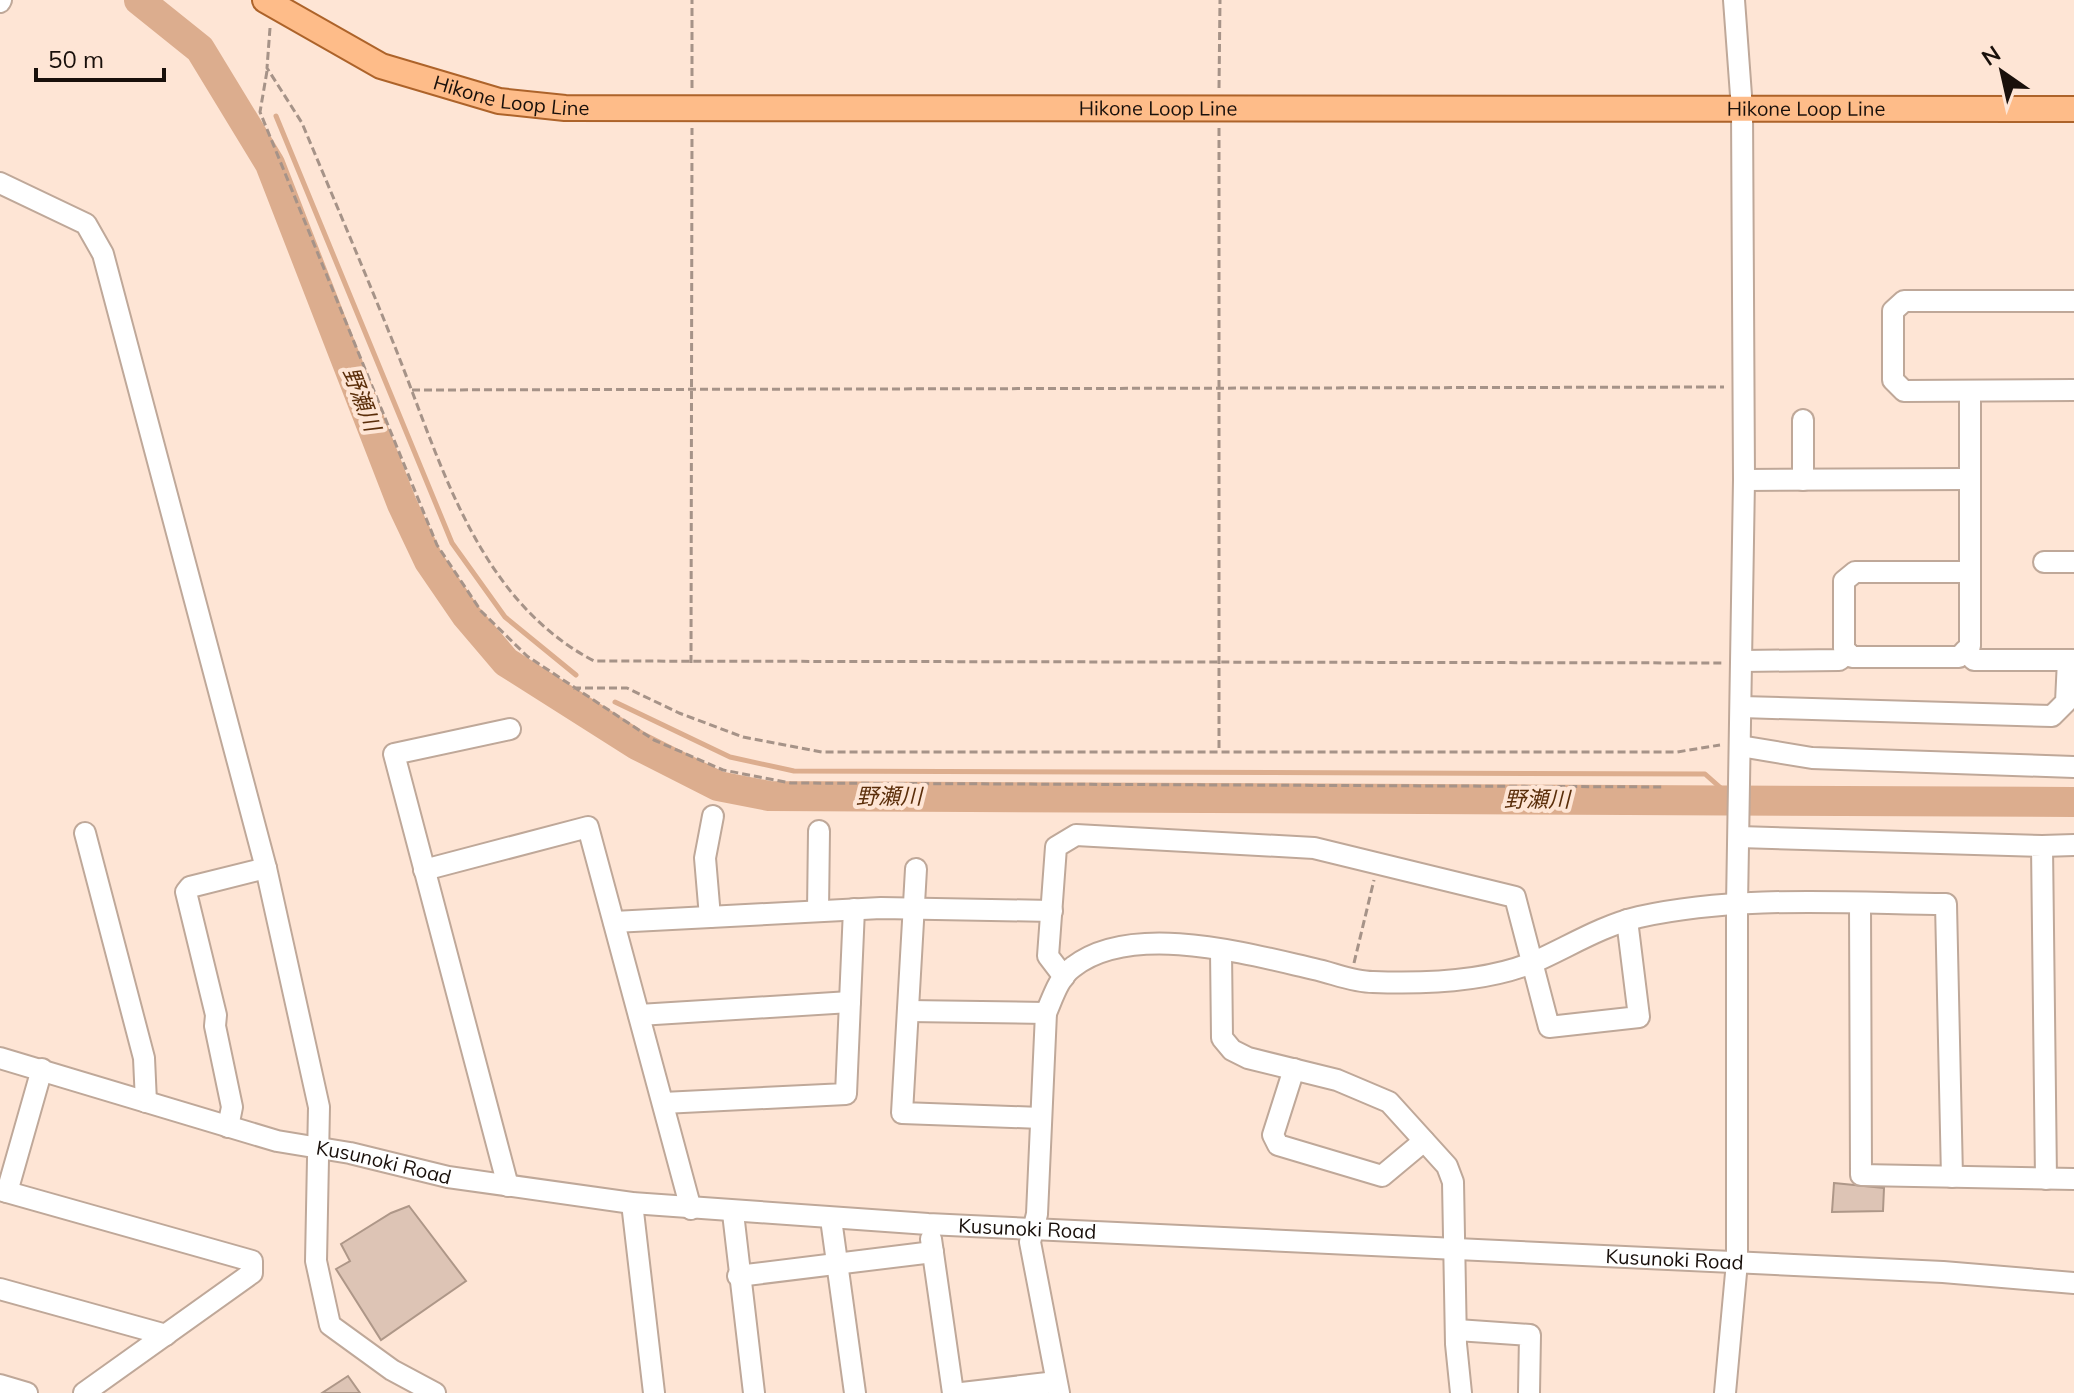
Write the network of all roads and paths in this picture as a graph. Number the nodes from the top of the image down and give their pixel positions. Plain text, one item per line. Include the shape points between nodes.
1 (692, 0) edge
2 (1220, 0) edge
3 (1734, 0) edge
4 (269, 2) edge
5 (267, 68) junction
6 (692, 109) junction
7 (1219, 109) junction
8 (1742, 109) junction
9 (2074, 109) edge
10 (0, 183) edge
11 (2074, 301) edge
12 (1743, 387) junction
13 (412, 390) junction
14 (1220, 390) junction
15 (2074, 390) edge
16 (694, 391) junction
17 (1970, 391) junction
18 (1803, 420) dead end
19 (1969, 479) junction
20 (1744, 480) junction
21 (1803, 480) junction
22 (2044, 562) dead end
23 (2074, 562) edge
24 (1968, 572) junction
25 (1965, 651) junction
26 (1848, 653) junction
27 (2071, 660) edge
28 (1742, 661) junction
29 (1220, 662) junction
30 (691, 663) junction
31 (573, 688) junction
32 (1741, 707) junction
33 (510, 729) dead end
34 (1740, 750) junction
35 (1219, 752) junction
36 (2074, 767) edge
37 (1665, 787) dead end
38 (713, 816) dead end
39 (1739, 829) junction
40 (819, 831) dead end
41 (85, 833) dead end
42 (2074, 845) edge
43 (2042, 846) junction
44 (1378, 864) junction
45 (266, 868) junction
46 (916, 869) dead end
47 (424, 870) junction
48 (1860, 903) junction
49 (1737, 905) junction
50 (914, 908) junction
51 (854, 909) junction
52 (818, 911) junction
53 (1052, 911) junction
54 (710, 917) junction
55 (1627, 920) junction
56 (614, 922) junction
57 (1221, 951) junction
58 (1532, 963) junction
59 (1064, 977) junction
60 (1351, 978) junction
61 (850, 1002) junction
62 (908, 1011) junction
63 (1046, 1013) junction
64 (639, 1015) junction
65 (0, 1058) edge
66 (42, 1069) junction
67 (1294, 1069) junction
68 (146, 1102) junction
69 (663, 1103) junction
70 (1041, 1118) junction
71 (228, 1127) junction
72 (1424, 1141) junction
73 (321, 1149) junction
74 (1952, 1177) junction
75 (2046, 1179) junction
76 (2074, 1179) edge
77 (508, 1186) junction
78 (4, 1191) edge
79 (632, 1203) junction
80 (691, 1209) junction
81 (733, 1213) junction
82 (831, 1219) junction
83 (928, 1224) junction
84 (1034, 1227) junction
85 (1455, 1248) junction
86 (933, 1252) junction
87 (1737, 1262) junction
88 (836, 1263) junction
89 (738, 1276) junction
90 (2074, 1283) edge
91 (0, 1289) edge
92 (1457, 1330) junction
93 (166, 1335) junction
94 (0, 1385) edge
95 (1057, 1387) edge
96 (27, 1393) edge
97 (84, 1393) edge
98 (435, 1393) edge
99 (654, 1393) edge
100 (754, 1393) edge
101 (855, 1393) edge
102 (953, 1393) edge
103 (962, 1393) edge
104 (1461, 1393) edge
105 (1529, 1393) edge
106 (1725, 1393) edge

1 - 6 path
2 - 7 path
3 - 8 street
4 - 5 path
4 - 6 main road, Hikone Loop Line via 381,66 499,101 565,108
5 - 13 path via 302,123
5 - 31 path via 260,112 437,545 481,611 527,656
6 - 7 main road, Hikone Loop Line
6 - 16 path
7 - 8 main road, Hikone Loop Line
7 - 14 path
8 - 9 main road, Hikone Loop Line
8 - 12 street
10 - 45 street via 86,224 103,254
11 - 17 street via 1904,301 1893,311 1893,380 1904,391
12 - 14 path
12 - 20 street
13 - 16 path
13 - 30 path via 467,528 516,599 576,652 594,661
14 - 16 path
14 - 29 path
15 - 17 street
16 - 30 path
17 - 19 street
18 - 21 street
19 - 21 street
19 - 24 street
20 - 21 street
20 - 28 street
22 - 23 street
24 - 25 street via 1970,646
24 - 26 street via 1855,572 1844,581
25 - 26 street via 1959,657
25 - 27 street via 1974,660
26 - 28 street via 1839,660
27 - 32 street via 2066,702 2052,716
28 - 29 path
28 - 32 street
29 - 30 path
29 - 35 path
31 - 35 path via 627,688 743,737 822,752
31 - 37 path via 654,740 723,770 791,783
32 - 34 street
33 - 47 street via 394,754
34 - 35 path via 1719,745 1677,752
34 - 36 street via 1812,758
34 - 39 street
38 - 54 street via 705,858
39 - 43 street
39 - 49 street
40 - 52 street
41 - 68 street via 144,1058
42 - 43 street
43 - 75 street
44 - 53 street via 1314,848 1076,835 1056,847
44 - 58 street via 1515,897
44 - 60 path
45 - 71 street via 186,892 216,1015 232,1107
45 - 73 street via 319,1107
46 - 50 street
47 - 56 street via 588,827
47 - 77 street
48 - 49 street
48 - 74 street via 1946,904
48 - 74 street via 1861,1175
49 - 55 street
49 - 87 street
50 - 51 street
50 - 53 street
50 - 62 street
51 - 52 street
51 - 61 street
52 - 54 street
53 - 59 street via 1048,956
54 - 56 street
55 - 58 street
55 - 58 street via 1639,1017 1549,1027
56 - 64 street
57 - 59 street via 1134,944 1107,948
57 - 60 street
57 - 67 street via 1222,1038 1248,1058
58 - 60 street via 1416,983
59 - 63 street
61 - 64 street
61 - 69 street via 846,1094
62 - 63 street
62 - 70 street via 902,1113
63 - 70 street
64 - 69 street
65 - 66 street, Kusunoki Road
66 - 68 street, Kusunoki Road
66 - 78 street
67 - 72 street via 1389,1102
67 - 72 street via 1273,1135 1278,1145 1382,1176
68 - 71 street, Kusunoki Road
69 - 80 street
70 - 84 street
71 - 73 street, Kusunoki Road
72 - 85 street via 1447,1166 1453,1182
73 - 77 street, Kusunoki Road
73 - 98 street via 316,1261 330,1325 392,1370
74 - 75 street
75 - 76 street
77 - 79 street, Kusunoki Road
78 - 93 street via 252,1261 252,1273
79 - 80 street, Kusunoki Road
79 - 99 street
80 - 81 street, Kusunoki Road
81 - 82 street, Kusunoki Road
81 - 89 street
82 - 83 street, Kusunoki Road
82 - 88 street
83 - 84 street, Kusunoki Road
83 - 86 street
84 - 85 street, Kusunoki Road
84 - 95 street via 1030,1242
85 - 87 street, Kusunoki Road
85 - 92 street
86 - 88 street
86 - 102 street
87 - 90 street, Kusunoki Road
87 - 106 street
88 - 89 street
88 - 101 street
89 - 100 street
91 - 93 street
92 - 104 street
92 - 105 street via 1530,1335
93 - 97 street
94 - 96 street
95 - 103 street

